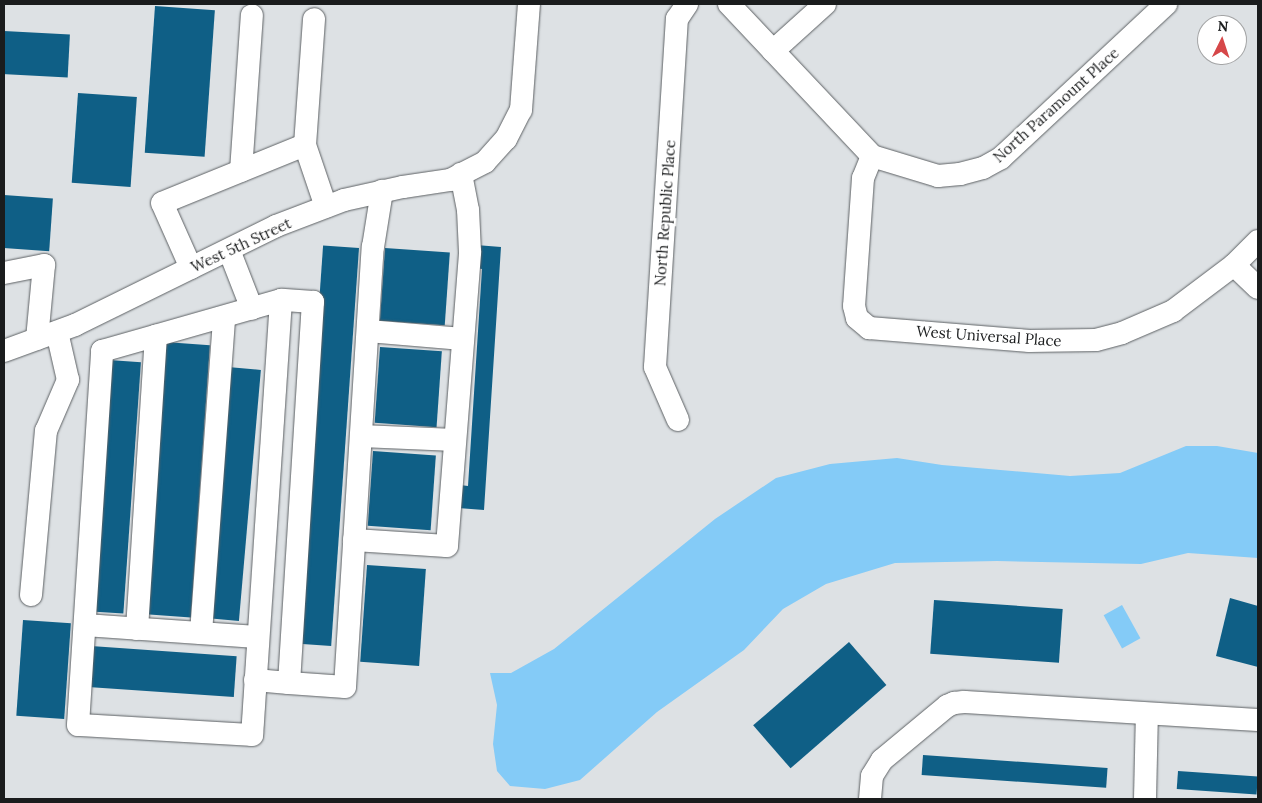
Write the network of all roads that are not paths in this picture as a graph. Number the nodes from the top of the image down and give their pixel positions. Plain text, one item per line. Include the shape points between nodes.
1 (529, 4) edge
2 (687, 4) edge
3 (729, 4) edge
4 (825, 4) edge
5 (1166, 4) edge
6 (252, 15) dead end
7 (314, 19) dead end
8 (773, 51) junction
9 (305, 145) junction
10 (872, 156) junction
11 (241, 171) junction
12 (461, 174) junction
13 (382, 192) junction
14 (326, 207) junction
15 (1258, 241) edge
16 (229, 250) junction
17 (1234, 265) junction
18 (191, 268) junction
19 (4, 273) edge
20 (1258, 288) edge
21 (281, 300) junction
22 (252, 309) junction
23 (224, 317) junction
24 (368, 331) junction
25 (47, 335) junction
26 (156, 336) junction
27 (463, 339) junction
28 (4, 351) edge
29 (678, 420) dead end
30 (361, 436) junction
31 (455, 440) junction
32 (354, 540) junction
33 (31, 595) dead end
34 (85, 625) junction
35 (137, 629) junction
36 (201, 633) junction
37 (257, 637) junction
38 (255, 680) junction
39 (289, 683) junction
40 (1147, 714) junction
41 (1258, 720) edge
42 (870, 799) edge
43 (1144, 799) edge

1 - 12 street, West 5th Street via 521,110 506,139 485,162
2 - 29 street, North Republic Place via 677,19 655,367
3 - 8 street, North Paramount Place
4 - 8 street
5 - 10 street, North Paramount Place via 1001,158 982,168 938,176
6 - 11 street
7 - 9 street
8 - 10 street, North Paramount Place
9 - 11 street
9 - 14 street
10 - 17 street, West Universal Place via 863,178 854,306 857,318 869,328 1029,342 1096,340 1122,333 1173,311
11 - 18 street via 162,203
12 - 13 street, West 5th Street via 450,180
12 - 27 street via 468,210 470,252
13 - 14 street, West 5th Street
13 - 24 street via 373,247
14 - 16 street, West 5th Street via 276,226
15 - 17 street, West Universal Place
16 - 18 street, West 5th Street
16 - 22 street
17 - 20 street
18 - 25 street, West 5th Street via 75,325
19 - 25 street via 44,265
21 - 22 street
21 - 37 street
21 - 39 street via 313,302
22 - 23 street
23 - 26 street
23 - 36 street
24 - 27 street
24 - 30 street
25 - 28 street, West 5th Street
25 - 33 street via 68,380 46,431
26 - 34 street via 102,351
26 - 35 street
27 - 31 street
30 - 31 street
30 - 32 street
31 - 32 street via 447,546
32 - 39 street via 345,687
34 - 35 street
34 - 38 street via 78,725 252,735
35 - 36 street
36 - 37 street
37 - 38 street
38 - 39 street
40 - 41 street
40 - 42 street via 954,703 882,760 872,776
40 - 43 street

